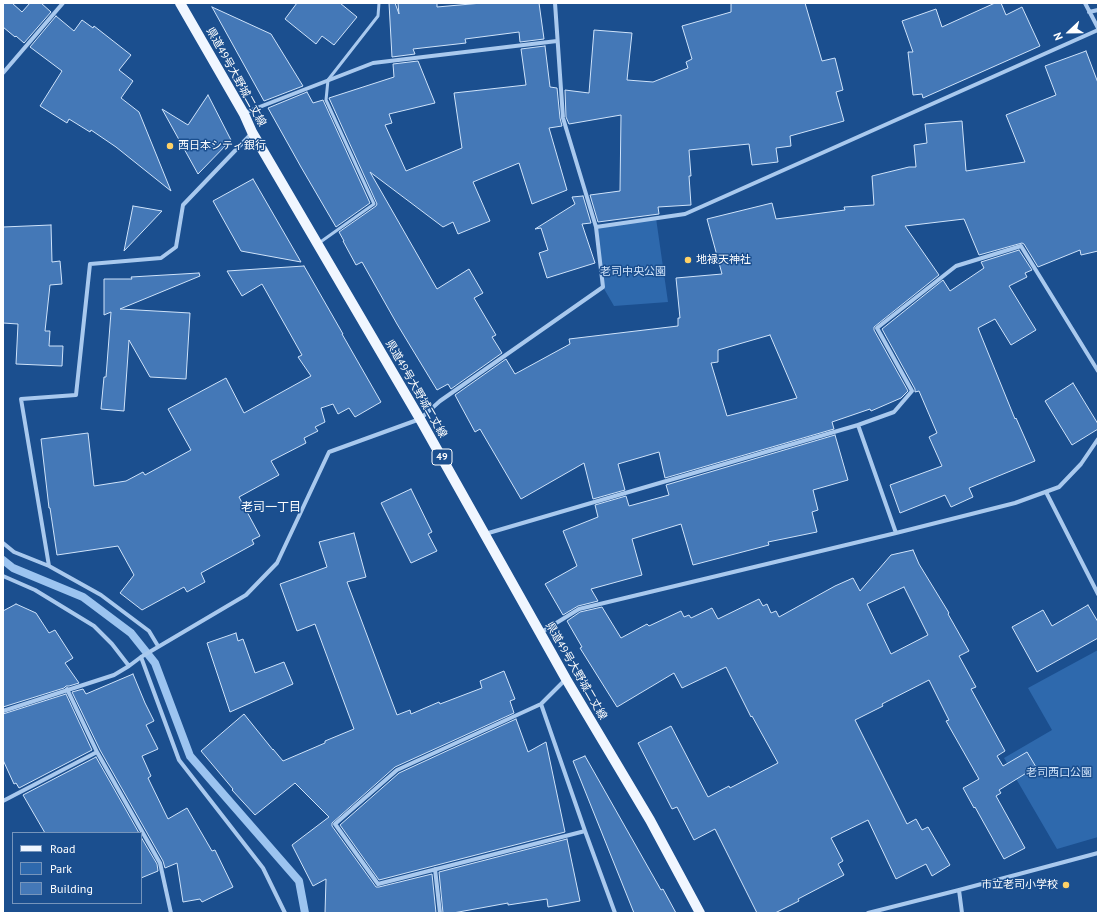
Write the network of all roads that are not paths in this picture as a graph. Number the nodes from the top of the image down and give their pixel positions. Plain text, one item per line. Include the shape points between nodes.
1 (63, 3) edge
2 (180, 3) edge
3 (380, 3) edge
4 (555, 3) edge
5 (1084, 3) edge
6 (1098, 10) edge
7 (1089, 12) junction
8 (1098, 29) edge
9 (557, 41) junction
10 (3, 73) edge
11 (328, 80) junction
12 (244, 114) junction
13 (252, 132) junction
14 (596, 227) junction
15 (318, 244) junction
16 (1098, 371) edge
17 (420, 419) junction
18 (858, 425) junction
19 (1098, 439) edge
20 (1046, 492) junction
21 (896, 533) junction
22 (484, 534) junction
23 (3, 543) edge
24 (49, 566) junction
25 (3, 576) edge
26 (1098, 594) edge
27 (540, 633) junction
28 (158, 646) junction
29 (141, 657) junction
30 (128, 666) junction
31 (566, 679) junction
32 (67, 689) junction
33 (541, 704) junction
34 (3, 711) edge
35 (97, 752) junction
36 (3, 801) edge
37 (585, 831) junction
38 (1098, 853) edge
39 (435, 869) junction
40 (959, 890) junction
41 (171, 913) edge
42 (285, 913) edge
43 (440, 913) edge
44 (615, 913) edge
45 (700, 913) edge
46 (868, 913) edge
47 (962, 913) edge

1 - 10 street
2 - 12 main road, 県道49号大野城二丈線 / 49
3 - 11 lane via 378,16
4 - 9 street
5 - 7 street
6 - 7 street
7 - 8 street
8 - 14 street via 685,214
9 - 11 street via 373,63
9 - 14 street via 563,118
11 - 12 street
11 - 15 lane via 326,100 374,204
12 - 13 main road, 県道49号大野城二丈線 / 49
13 - 15 main road, 県道49号大野城二丈線 / 49
13 - 24 street via 183,205 176,247 161,258 90,264 76,394 21,399
14 - 17 street via 603,287 440,401
15 - 17 main road, 県道49号大野城二丈線 / 49
16 - 18 street via 1021,246 956,266 877,328 912,391 894,412
17 - 22 main road, 県道49号大野城二丈線 / 49
17 - 28 street via 329,452 277,563 246,595
18 - 21 street
18 - 22 street
19 - 20 street via 1081,464 1059,487
20 - 21 street via 1015,503
20 - 26 street
21 - 27 street via 579,609
22 - 27 main road, 県道49号大野城二丈線 / 49
23 - 24 street via 14,552
24 - 28 street via 101,595 149,631
25 - 30 street via 35,590 94,626 112,644
27 - 31 main road, 県道49号大野城二丈線 / 49
28 - 29 street
29 - 30 street
29 - 42 street via 179,760 264,868
30 - 32 street via 114,675
31 - 33 street
31 - 45 main road, 県道49号大野城二丈線 / 49 via 650,820
32 - 34 street
32 - 35 street
33 - 37 street
33 - 39 street via 397,770 335,824 378,884
35 - 36 street
35 - 41 street via 160,863
37 - 39 street
37 - 44 street
38 - 40 street
39 - 43 street
40 - 46 street
40 - 47 street

